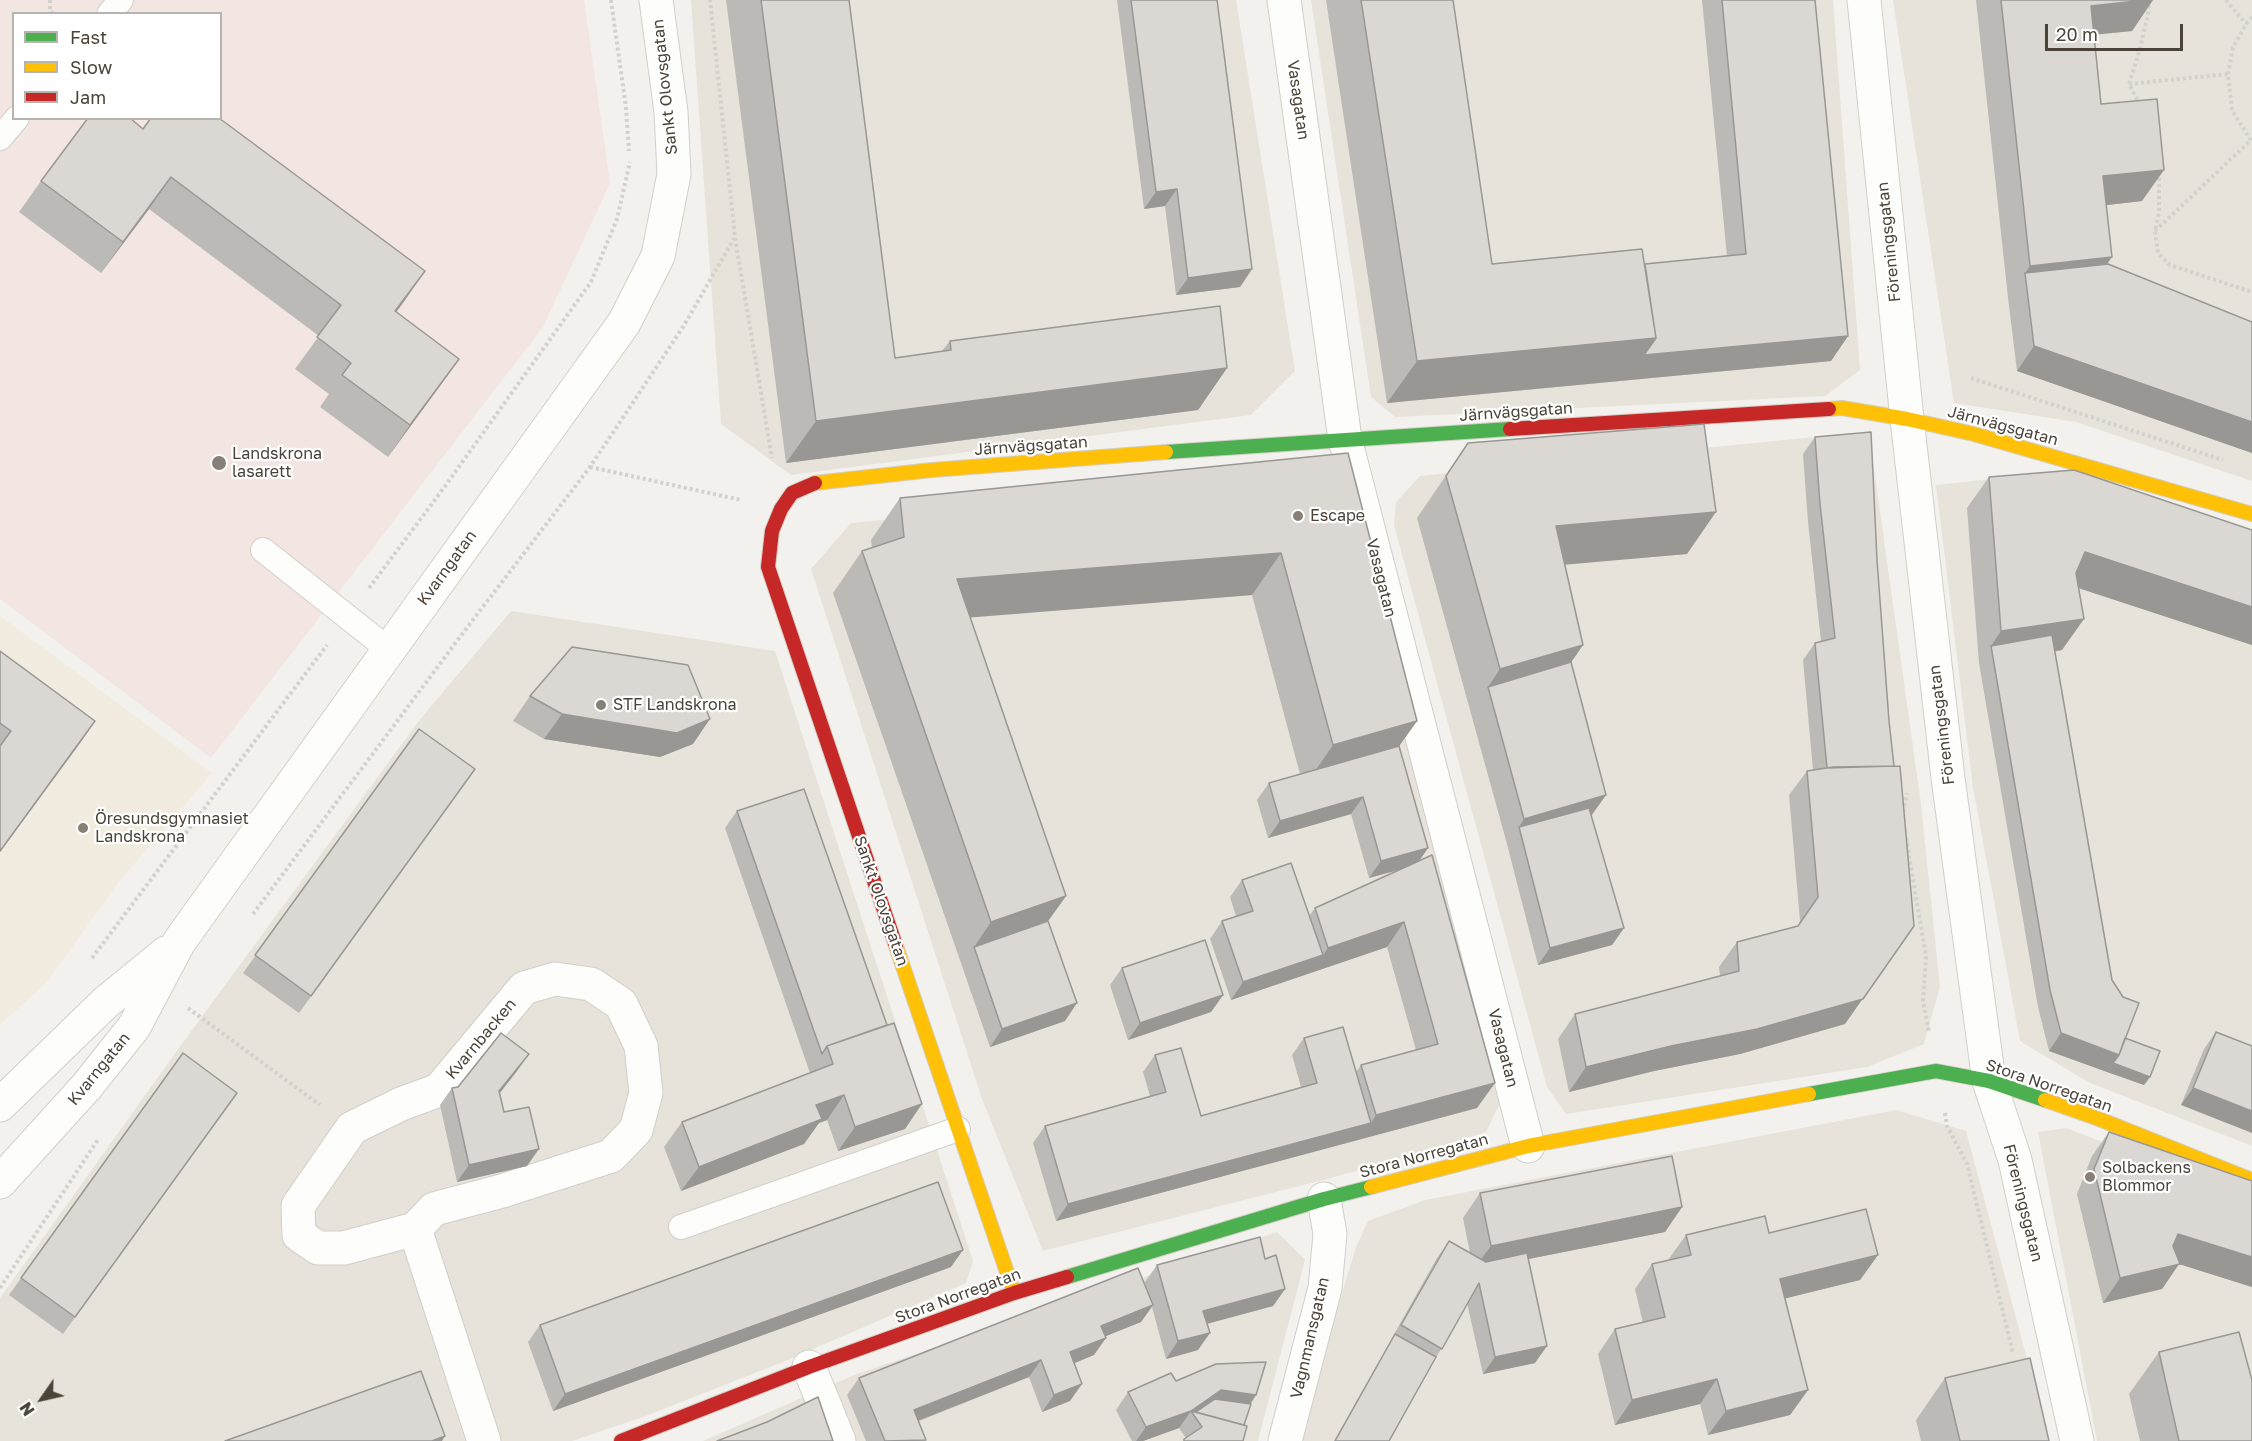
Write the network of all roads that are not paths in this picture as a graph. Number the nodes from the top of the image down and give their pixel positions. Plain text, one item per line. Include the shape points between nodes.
1 (121, 0) edge
2 (656, 0) edge
3 (1284, 0) edge
4 (1864, 0) edge
5 (111, 12) edge
6 (15, 120) edge
7 (0, 138) edge
8 (674, 174) joint
9 (1907, 419) junction
10 (1345, 439) junction
11 (781, 508) joint
12 (2252, 514) edge
13 (263, 550) dead end
14 (388, 649) junction
15 (179, 942) junction
16 (1989, 1081) junction
17 (0, 1105) edge
18 (958, 1129) junction
19 (1528, 1146) junction
20 (2252, 1180) edge
21 (0, 1182) edge
22 (1324, 1199) junction
23 (681, 1227) dead end
24 (415, 1229) junction
25 (1014, 1293) junction
26 (809, 1367) junction
27 (666, 1433) edge
28 (484, 1441) edge
29 (621, 1441) edge
30 (839, 1441) edge
31 (1285, 1441) edge
32 (2077, 1441) edge

1 - 5 lane
2 - 8 street, Sankt Olovsgatan via 671,112
3 - 10 street, Vasagatan
4 - 9 street, Föreningsgatan
6 - 7 lane
8 - 14 street, Kvarngatan via 658,256 624,322
9 - 10 street, Järnvägsgatan via 1842,408
9 - 12 street, Järnvägsgatan via 1974,434
9 - 16 street, Föreningsgatan via 1948,778
10 - 11 street, Järnvägsgatan via 816,482 792,493
10 - 19 street, Vasagatan
11 - 18 street, Sankt Olovsgatan via 772,531 768,567
13 - 14 lane
14 - 15 street, Kvarngatan
15 - 17 street, Kvarngatan via 105,1003
15 - 21 street, Kvarngatan via 134,1027 87,1086
16 - 19 street, Stora Norregatan via 1936,1071
16 - 20 street, Stora Norregatan via 2099,1119
16 - 32 street, Föreningsgatan via 2015,1160
18 - 23 lane
18 - 25 street, Sankt Olovsgatan
19 - 22 street, Stora Norregatan
22 - 25 street, Stora Norregatan
22 - 31 street, Vagnmansgatan via 1330,1234 1325,1288
24 - 24 street, Kvarnbacken via 344,1248 318,1248 299,1235 298,1206 352,1128 439,1090 524,988 555,979 591,984 621,1004 641,1046 646,1094 636,1130 611,1156 434,1209
24 - 28 street
25 - 26 street, Stora Norregatan
26 - 27 street, Stora Norregatan
26 - 30 street
27 - 29 street, Stora Norregatan

